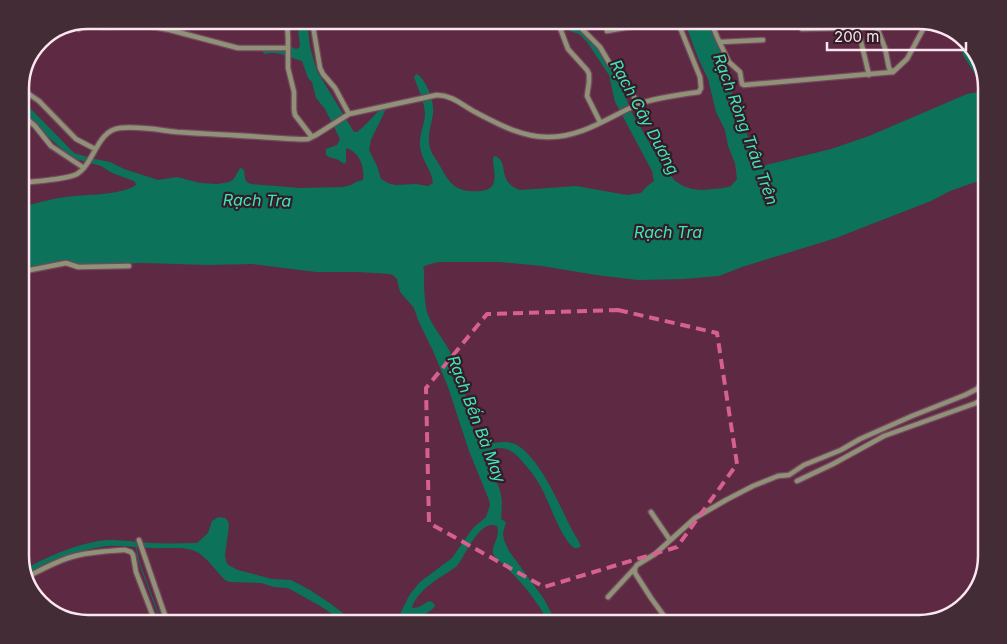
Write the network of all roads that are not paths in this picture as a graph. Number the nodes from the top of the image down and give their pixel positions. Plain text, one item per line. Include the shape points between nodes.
1 (165, 29) edge
2 (288, 29) edge
3 (314, 29) edge
4 (560, 29) edge
5 (583, 29) edge
6 (621, 29) edge
7 (681, 29) edge
8 (714, 29) edge
9 (859, 29) edge
10 (878, 29) edge
11 (923, 29) edge
12 (607, 32) dead end
13 (763, 40) dead end
14 (720, 42) junction
15 (288, 49) junction
16 (893, 72) junction
17 (869, 75) junction
18 (29, 94) edge
19 (637, 106) junction
20 (348, 115) junction
21 (29, 121) edge
22 (600, 122) junction
23 (312, 137) junction
24 (94, 151) junction
25 (85, 166) junction
26 (29, 182) edge
27 (129, 266) dead end
28 (29, 270) edge
29 (978, 388) edge
30 (978, 401) edge
31 (797, 480) dead end
32 (652, 512) dead end
33 (670, 540) junction
34 (140, 541) dead end
35 (635, 568) junction
36 (32, 575) edge
37 (608, 597) dead end
38 (153, 615) edge
39 (165, 615) edge
40 (663, 615) edge

1 - 15 street via 238,48
2 - 15 street
3 - 20 street via 320,68 335,88
4 - 22 street via 568,49 589,74 587,96
5 - 19 street via 611,66 623,74
6 - 12 street
7 - 19 street via 700,77 699,92 660,98
8 - 14 street
9 - 17 street
10 - 16 street
11 - 16 street via 907,60
13 - 14 street
14 - 17 street via 729,62 740,72 744,85
15 - 23 street via 288,73 294,92 295,115
16 - 17 street
18 - 24 street via 76,139
19 - 22 street
20 - 22 street via 437,95 453,98 508,128 527,134 550,137 575,134
20 - 23 street
21 - 25 street via 51,146
23 - 24 street via 120,128 109,132
24 - 25 street
25 - 26 street via 64,178
27 - 28 street via 78,267 66,263
29 - 33 street via 965,396 877,431 789,475 753,486 695,518
30 - 31 street via 884,436
32 - 33 street
33 - 35 street
34 - 39 street
35 - 37 street
35 - 40 street via 635,573
36 - 38 street via 73,556 131,552

